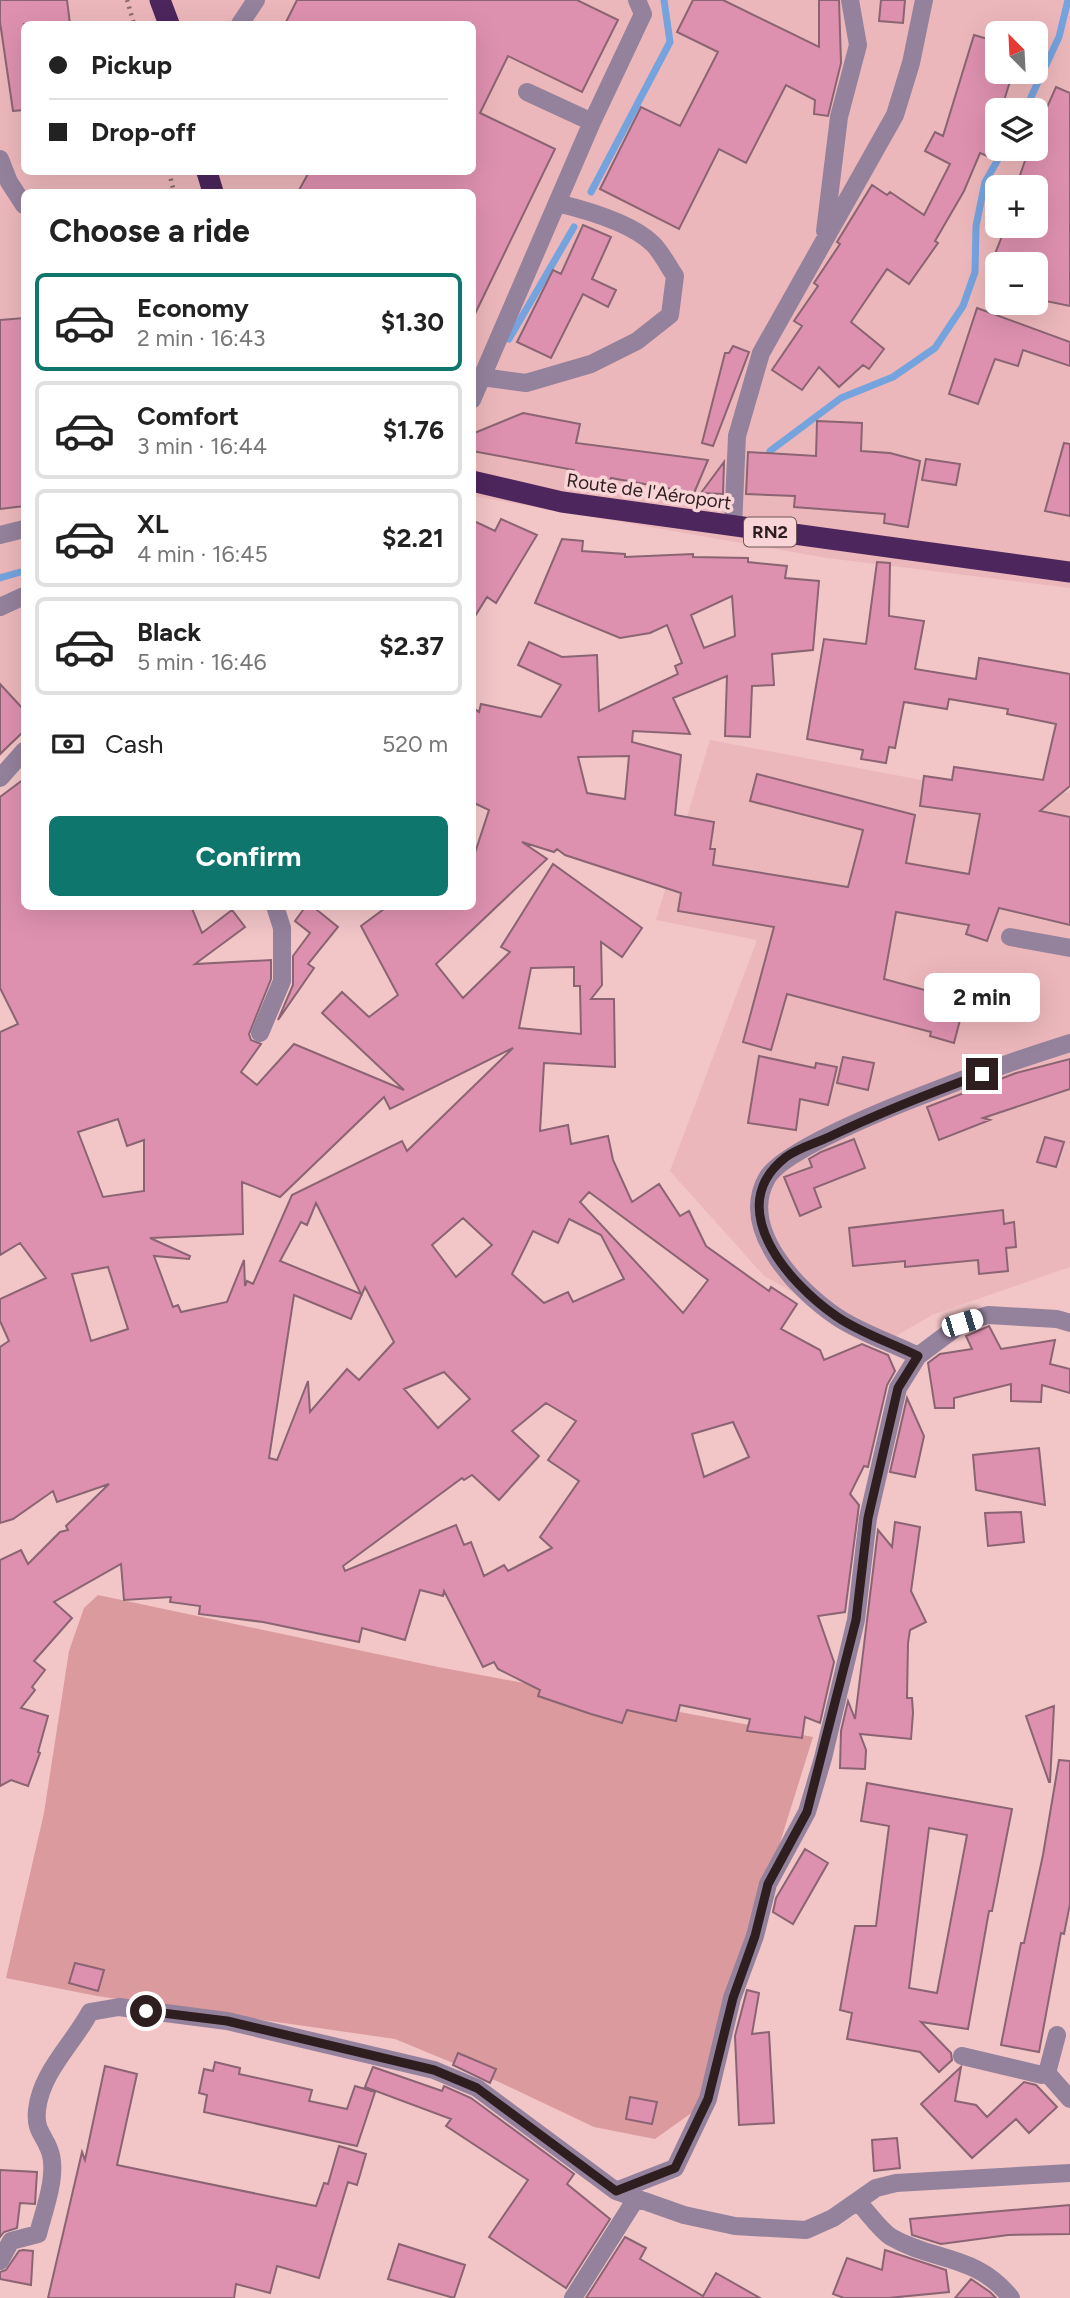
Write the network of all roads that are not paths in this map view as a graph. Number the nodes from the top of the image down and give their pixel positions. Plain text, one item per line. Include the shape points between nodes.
1 (160, 0) edge
2 (256, 0) edge
3 (637, 0) edge
4 (850, 0) edge
5 (924, 0) edge
6 (168, 21) edge
7 (242, 21) edge
8 (527, 92) dead end
9 (592, 122) junction
10 (0, 159) edge
11 (21, 200) edge
12 (557, 203) junction
13 (824, 238) junction
14 (482, 377) junction
15 (476, 391) edge
16 (476, 482) edge
17 (733, 527) junction
18 (21, 530) edge
19 (0, 535) edge
20 (1070, 572) edge
21 (21, 597) edge
22 (0, 607) edge
23 (21, 754) edge
24 (0, 778) edge
25 (276, 910) edge
26 (1010, 937) dead end
27 (1070, 948) edge
28 (260, 1033) dead end
29 (1070, 1043) edge
30 (1070, 1322) edge
31 (918, 1356) junction
32 (1057, 2035) dead end
33 (962, 2056) dead end
34 (1047, 2073) junction
35 (1070, 2099) edge
36 (1070, 2173) edge
37 (616, 2191) junction
38 (637, 2197) junction
39 (857, 2201) junction
40 (0, 2261) edge
41 (573, 2298) edge
42 (1011, 2298) edge

1 - 6 highway
2 - 7 street
3 - 9 street via 643,14
4 - 13 street via 858,45 839,117
5 - 13 street via 895,115
8 - 9 street
9 - 12 street
10 - 11 street
12 - 14 street
12 - 14 street via 621,225 653,244 675,276 670,315 638,341 591,364 526,383
13 - 17 street via 761,353 748,390 737,436
14 - 15 street
16 - 17 highway, Route de l'Aéroport / RN2 via 562,502
17 - 20 highway, Route de l'Aéroport / RN2
18 - 19 street
21 - 22 street
23 - 24 street
25 - 28 street via 282,928 282,981
26 - 27 street
29 - 31 street via 885,1110 786,1157 767,1177 758,1203 761,1230 806,1291 837,1317
30 - 31 street via 988,1315 962,1323
31 - 37 street via 898,1388 868,1518 856,1620 823,1758 807,1812 768,1884 708,2099 675,2168
32 - 34 street
33 - 34 street
34 - 35 street
36 - 39 street via 896,2183 876,2188
37 - 38 street
37 - 40 street via 477,2088 434,2070 227,2021 119,2007 90,2012 46,2077 37,2109 38,2133 50,2150 51,2174 38,2234 11,2241
38 - 39 street via 684,2216 735,2226 806,2230
38 - 41 street
39 - 42 street via 890,2236 973,2266

